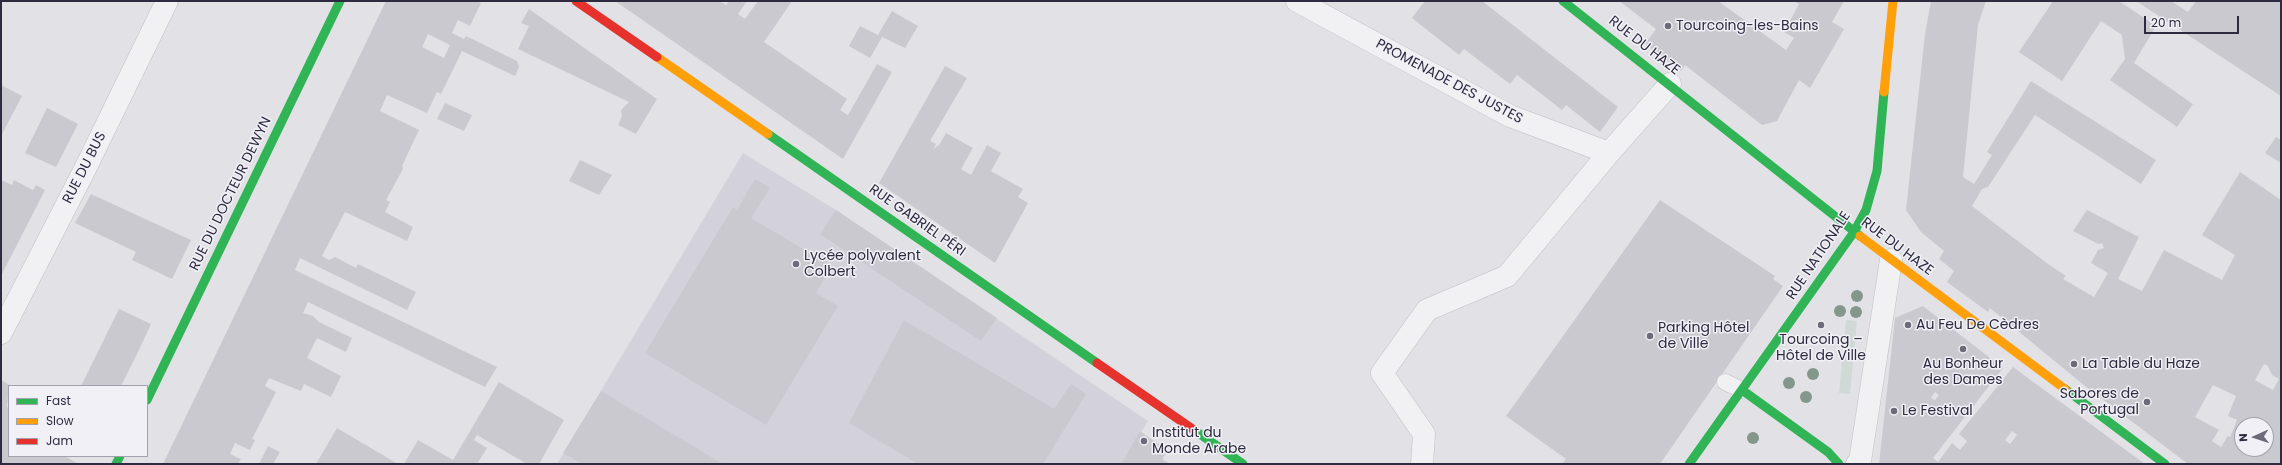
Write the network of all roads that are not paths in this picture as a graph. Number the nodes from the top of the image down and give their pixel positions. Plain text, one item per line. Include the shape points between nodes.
1 (167, 1) edge
2 (340, 1) edge
3 (576, 1) edge
4 (1297, 1) edge
5 (1563, 1) edge
6 (1893, 1) edge
7 (1670, 84) junction
8 (1609, 153) junction
9 (1854, 232) junction
10 (1891, 260) junction
11 (1, 333) edge
12 (1725, 382) dead end
13 (1742, 390) junction
14 (148, 398) edge
15 (1243, 464) edge
16 (1422, 464) edge
17 (1689, 464) edge
18 (1839, 464) edge
19 (1857, 464) edge
20 (2165, 464) edge

1 - 11 street, RUE DU BUS
2 - 14 street, RUE DU DOCTEUR DEWYN
3 - 15 street, RUE GABRIEL PÉRI
4 - 8 street, PROMENADE DES JUSTES via 1510,116
5 - 7 street, RUE DU HAZE
6 - 9 street, RUE NATIONALE via 1876,180 1866,210
7 - 8 street
7 - 9 street, RUE DU HAZE
8 - 16 street via 1507,276 1427,310 1382,373 1424,434
9 - 10 street, RUE DU HAZE
9 - 13 street, RUE NATIONALE
10 - 19 street via 1860,461
10 - 20 street, RUE DU HAZE
12 - 13 lane
13 - 17 street, RUE NATIONALE
13 - 18 street via 1828,452

